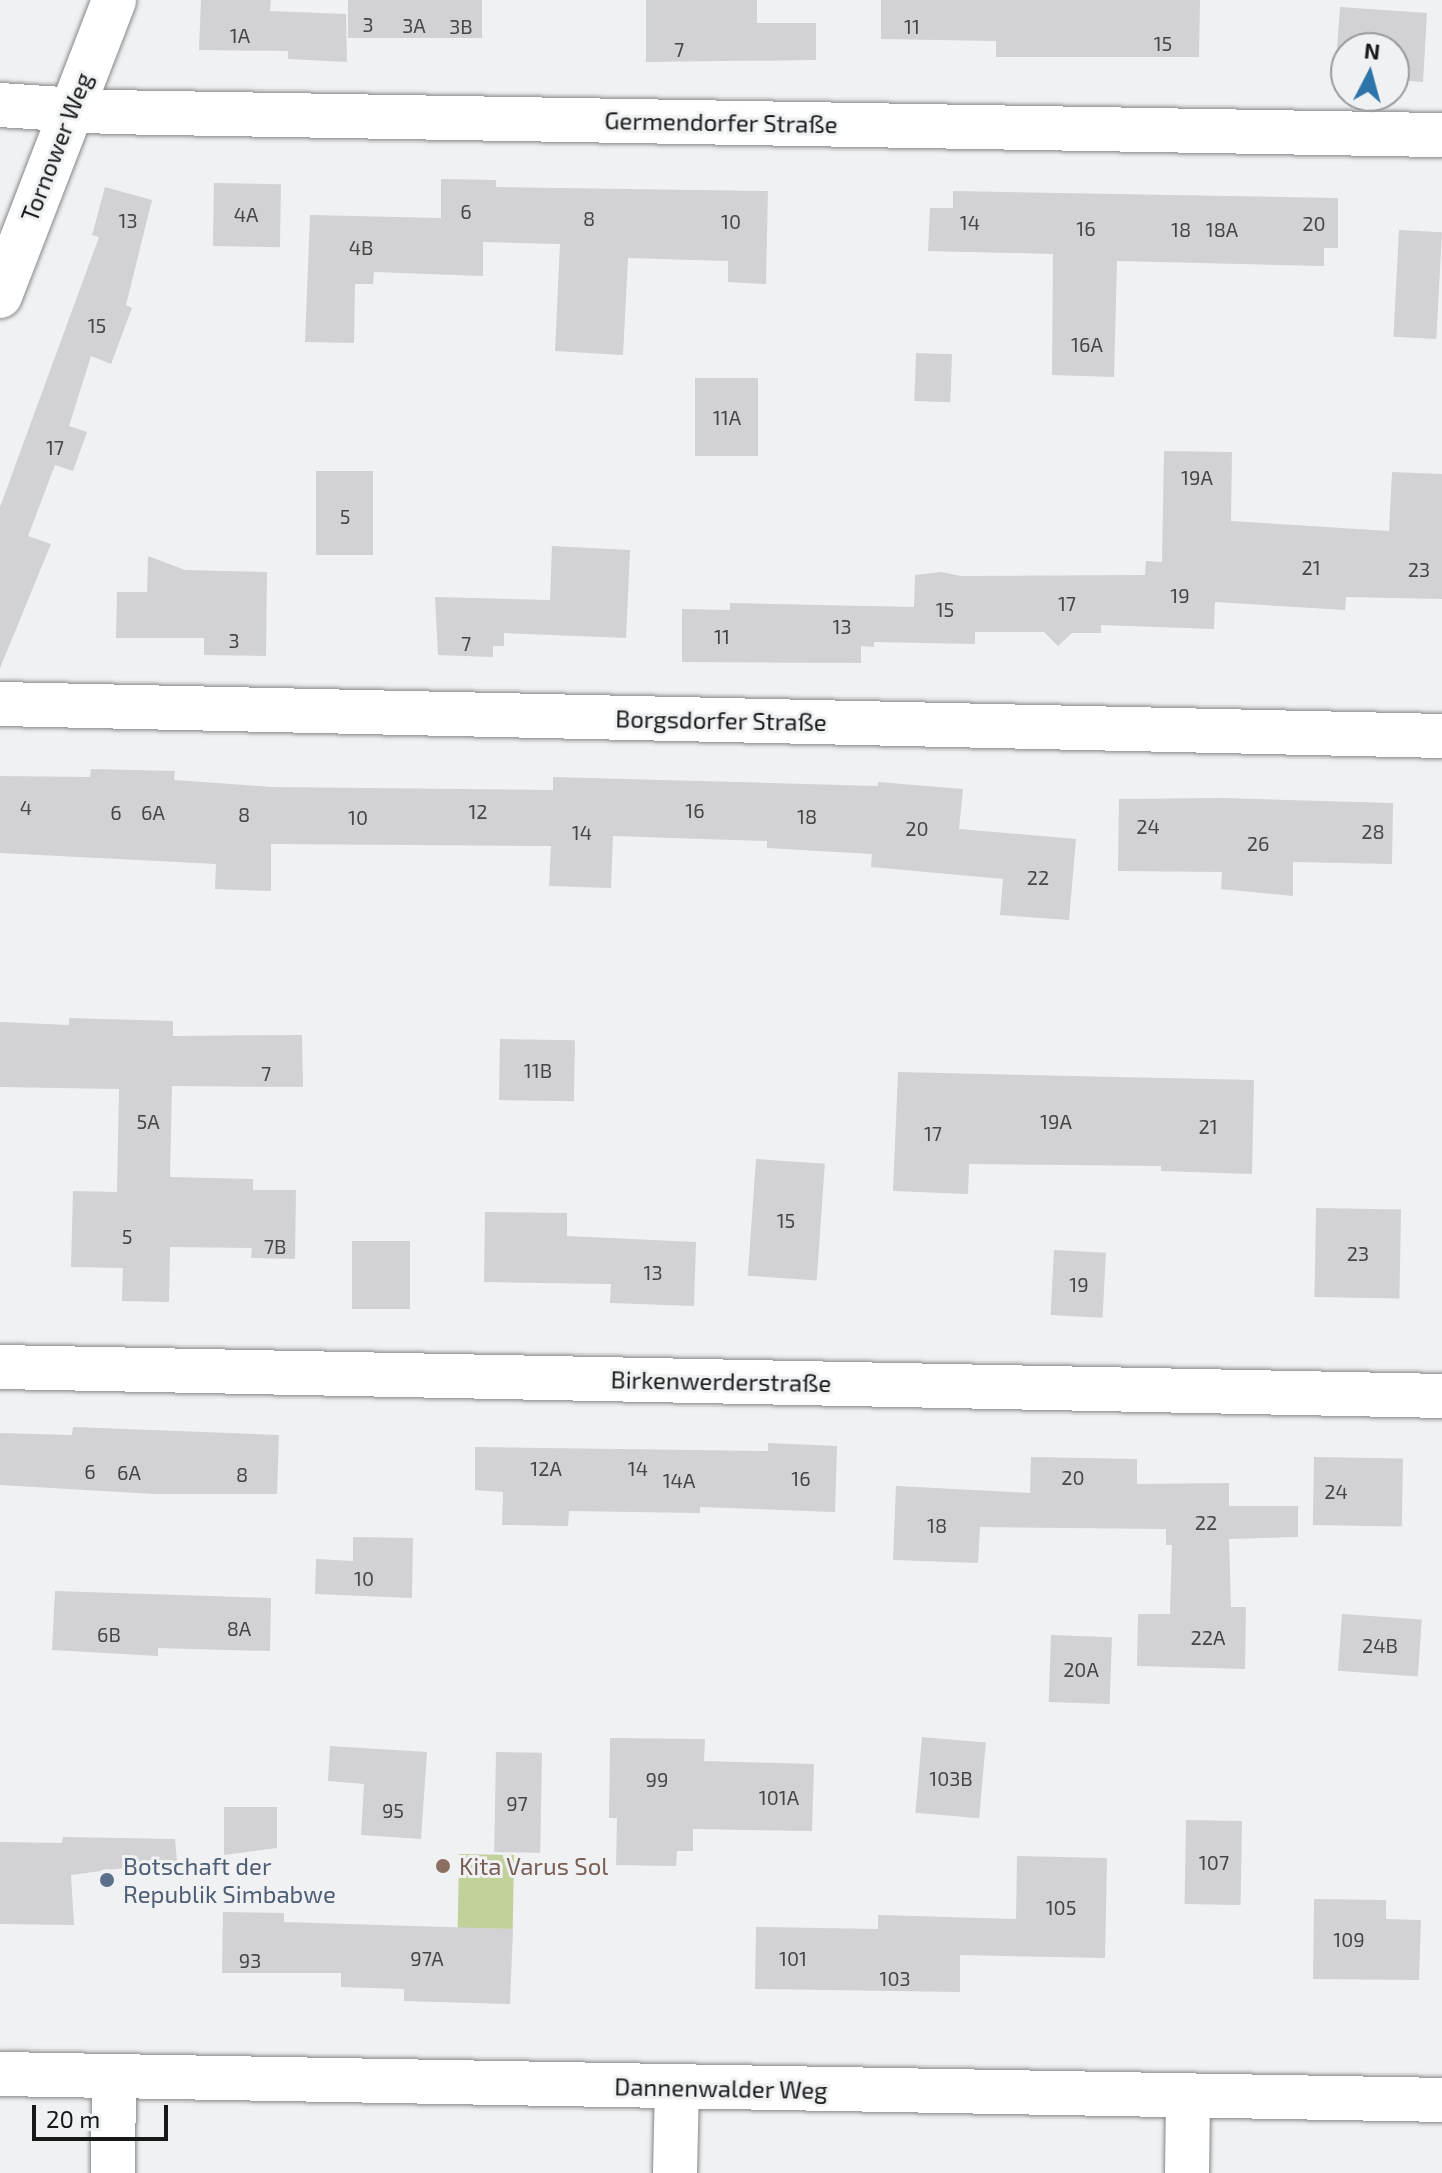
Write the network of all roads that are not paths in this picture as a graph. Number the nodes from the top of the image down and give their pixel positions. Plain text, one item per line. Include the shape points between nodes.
1 (114, 0) edge
2 (0, 105) edge
3 (69, 109) junction
4 (1442, 135) edge
5 (0, 296) edge
6 (0, 704) edge
7 (1442, 736) edge
8 (0, 1367) edge
9 (1442, 1396) edge
10 (0, 2074) edge
11 (114, 2076) junction
12 (677, 2088) junction
13 (1188, 2098) junction
14 (1442, 2100) edge
15 (113, 2173) edge
16 (675, 2173) edge
17 (1187, 2173) edge

1 - 3 street, Tornower Weg
2 - 3 street, Germendorfer Straße
3 - 4 street, Germendorfer Straße
3 - 5 street, Tornower Weg
6 - 7 street, Borgsdorfer Straße
8 - 9 street, Birkenwerderstraße
10 - 11 street, Dannenwalder Weg
11 - 12 street, Dannenwalder Weg
11 - 15 street
12 - 13 street, Dannenwalder Weg
12 - 16 street
13 - 14 street, Dannenwalder Weg
13 - 17 street

